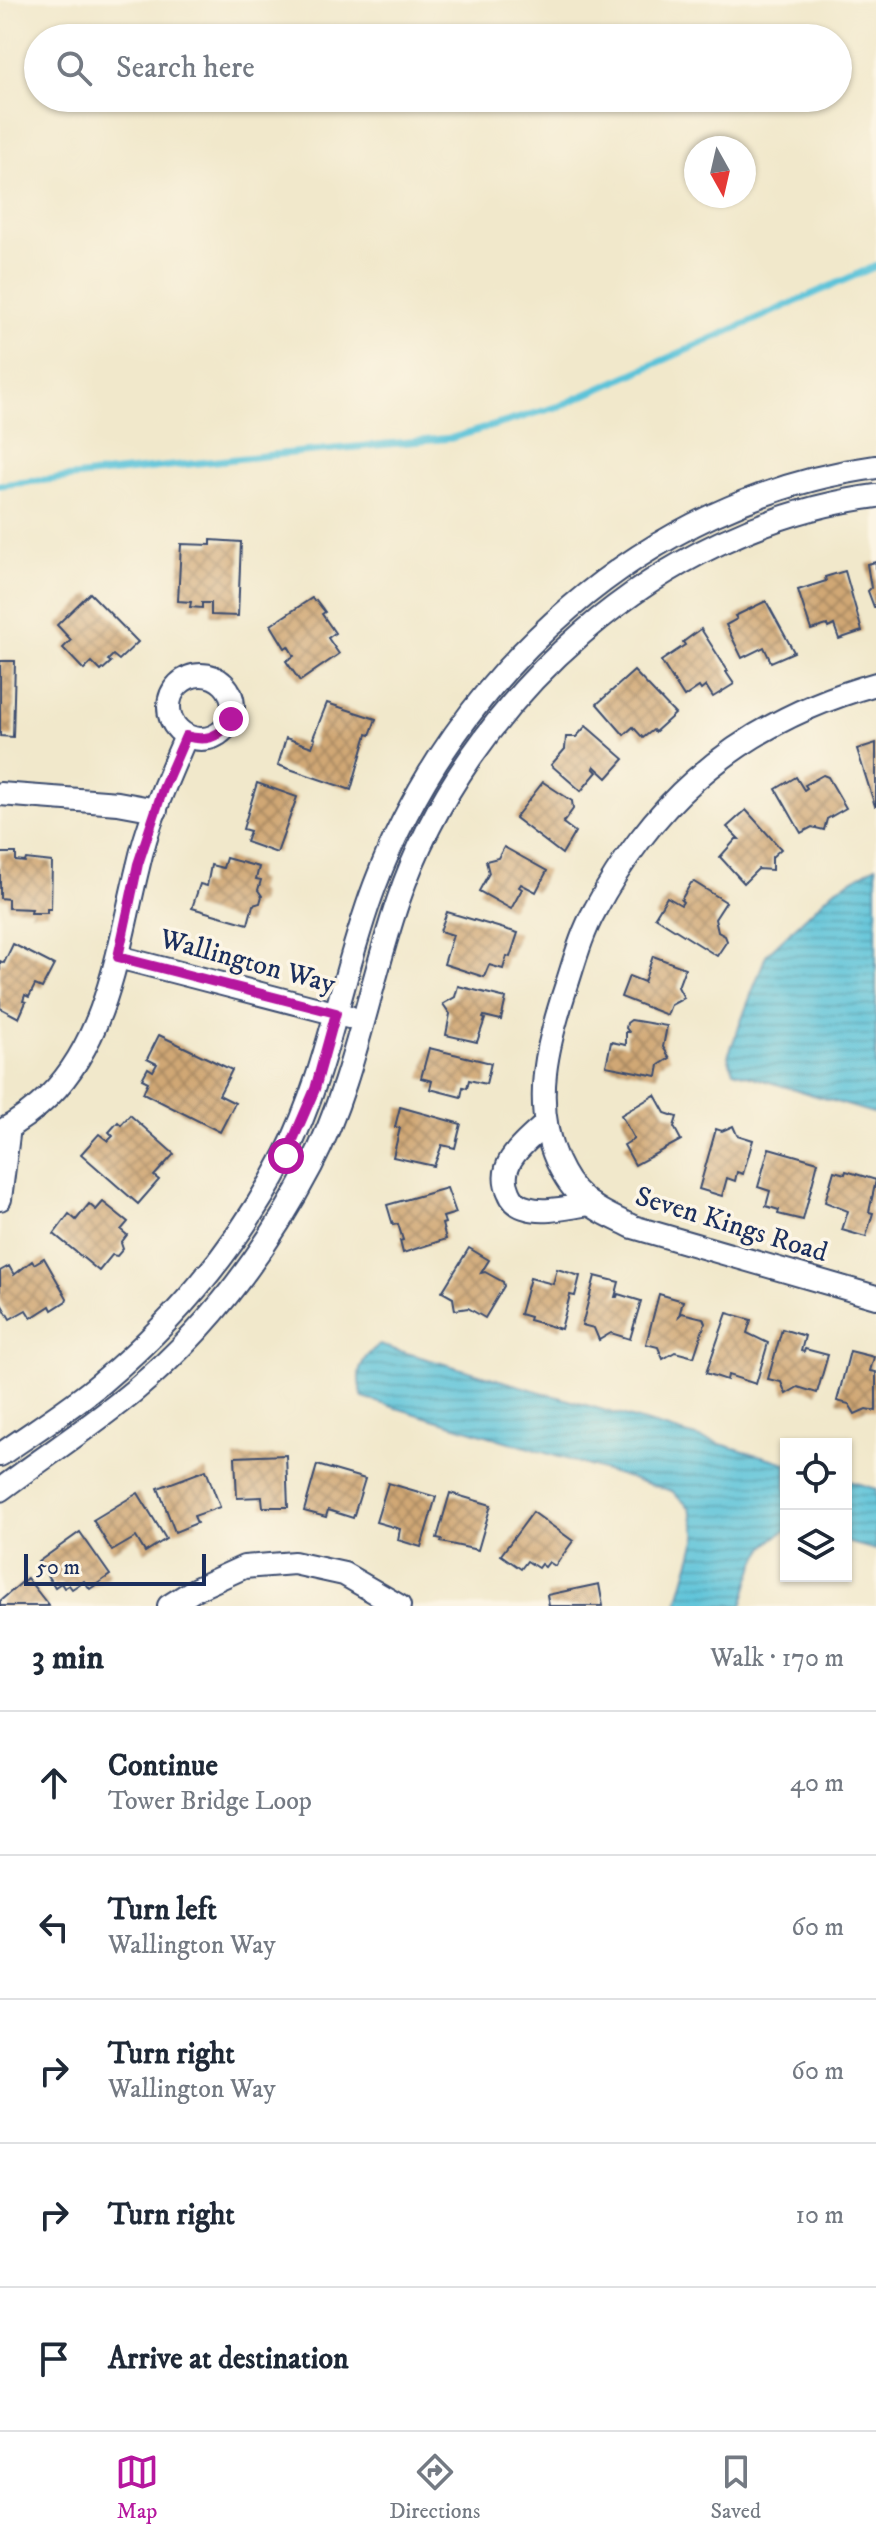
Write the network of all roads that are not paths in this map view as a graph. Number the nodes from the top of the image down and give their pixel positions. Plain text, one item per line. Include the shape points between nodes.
1 (876, 467) edge
2 (876, 496) edge
3 (876, 684) edge
4 (186, 736) dead end
5 (0, 794) edge
6 (156, 810) junction
7 (118, 957) junction
8 (336, 1013) junction
9 (364, 1021) junction
10 (545, 1124) junction
11 (5, 1129) edge
12 (0, 1199) edge
13 (591, 1204) junction
14 (876, 1297) edge
15 (0, 1455) edge
16 (0, 1490) edge
17 (169, 1606) edge
18 (399, 1606) edge

1 - 8 street via 788,487 723,510 625,565 529,644 443,749 413,802 376,882
2 - 9 street via 799,512 689,559 648,583 557,655 474,753 421,844 399,898
3 - 10 street, Seven Kings Road via 798,711 731,750 693,781 641,840 594,910 579,944 545,1067
4 - 6 street, Wallington Way
5 - 6 street
6 - 7 street, Wallington Way
7 - 8 street, Wallington Way
7 - 11 street, Wallington Way via 103,1005 71,1070 50,1096
8 - 9 street, Wallington Way
8 - 15 street via 315,1089 286,1156 225,1253 139,1350 67,1410
9 - 16 street via 311,1167 229,1292 171,1359
10 - 13 street, Seven Kings Road via 564,1176
10 - 13 street via 507,1165 510,1195 516,1203 537,1210
11 - 12 street
13 - 14 street, Seven Kings Road via 633,1227
17 - 18 street via 244,1567 294,1563 344,1574

